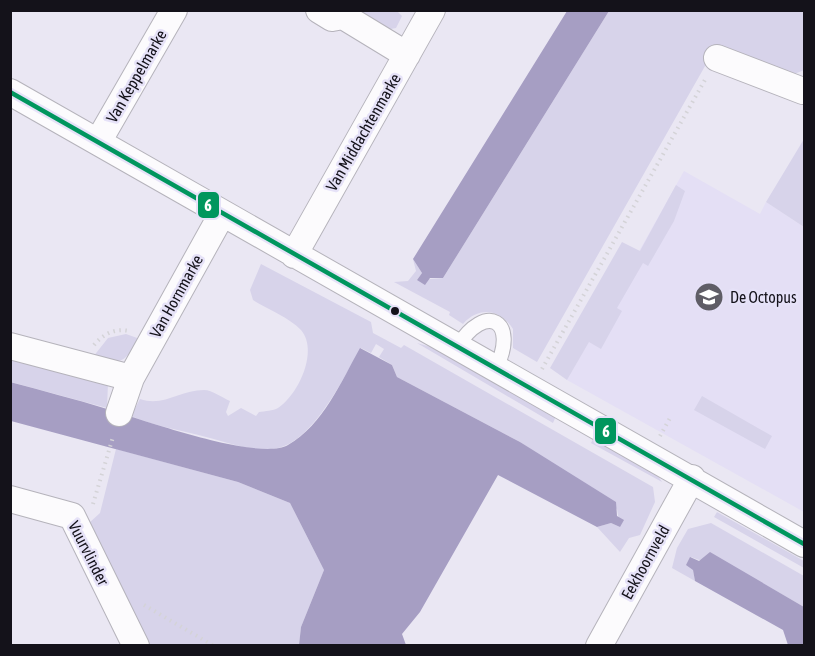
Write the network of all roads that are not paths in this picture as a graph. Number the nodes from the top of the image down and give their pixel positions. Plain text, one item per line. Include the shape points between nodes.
1 (174, 10) edge
2 (319, 10) edge
3 (432, 10) edge
4 (407, 55) junction
5 (717, 58) road end
6 (10, 92) edge
7 (804, 93) edge
8 (98, 142) junction
9 (222, 214) junction
10 (294, 255) junction
11 (10, 346) edge
12 (457, 347) junction
13 (496, 368) junction
14 (131, 378) junction
15 (119, 413) dead end
16 (692, 478) junction
17 (10, 499) edge
18 (804, 544) edge
19 (136, 645) edge
20 (599, 645) edge

1 - 8 street, Van Keppelmarke
2 - 4 street via 332,18 343,16
3 - 4 street, Van Middachtenmarke
4 - 10 street, Van Middachtenmarke
5 - 7 street
6 - 8 street
8 - 9 street
9 - 10 street
9 - 14 street, Van Hornmarke
10 - 12 street
11 - 14 street
12 - 13 street
12 - 13 lane via 474,325 484,320 495,322 506,339
13 - 16 street
14 - 15 street, Van Hornmarke
16 - 18 street
16 - 20 street, Eekhoornveld
17 - 19 street, Vuurvlinder via 72,516

